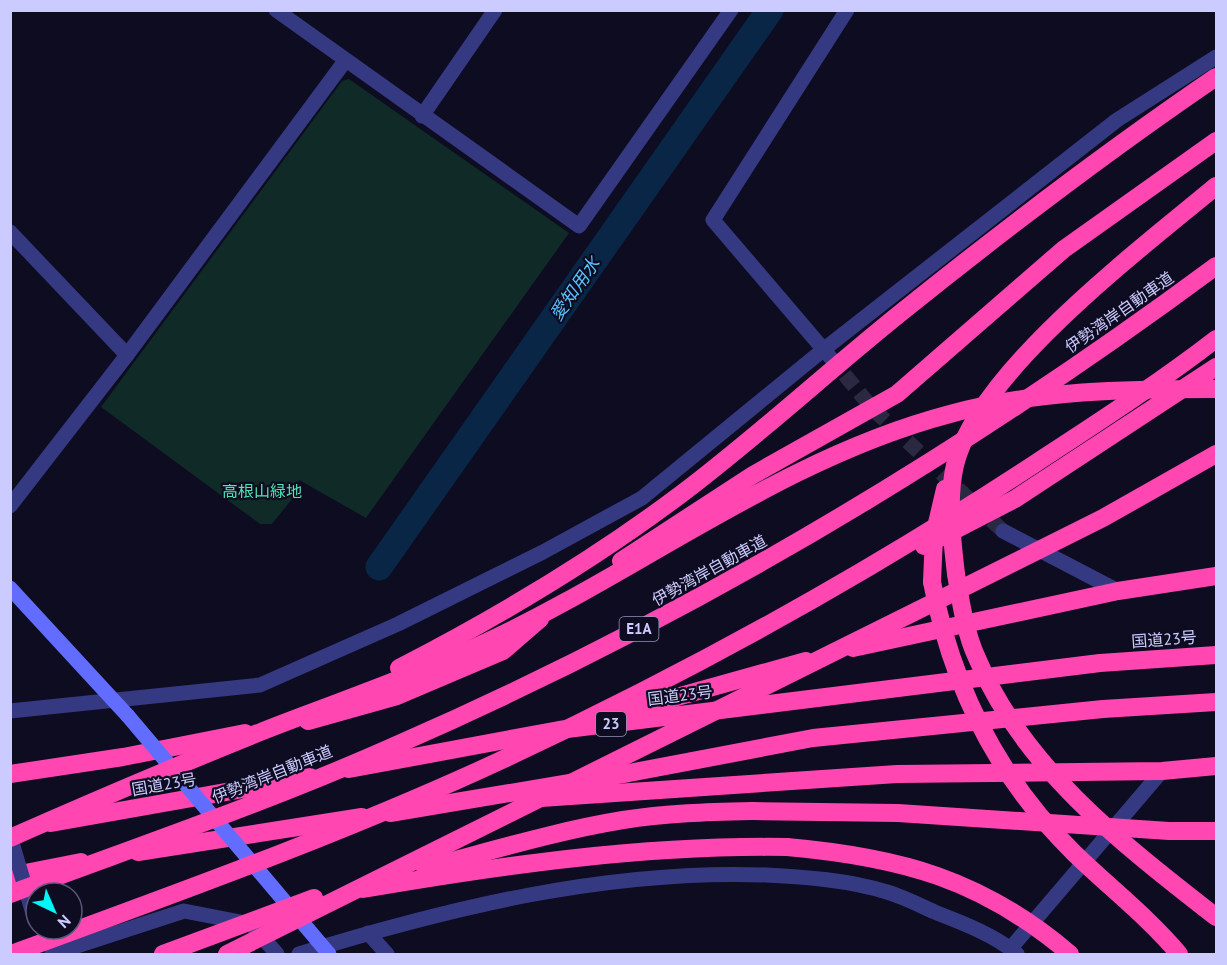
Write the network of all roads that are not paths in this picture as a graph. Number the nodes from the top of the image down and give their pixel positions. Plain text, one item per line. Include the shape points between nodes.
1 (495, 10) edge
2 (731, 10) edge
3 (847, 10) edge
4 (277, 11) edge
5 (1216, 57) edge
6 (345, 61) junction
7 (1216, 76) edge
8 (422, 116) junction
9 (1216, 141) edge
10 (1216, 186) edge
11 (10, 232) edge
12 (1216, 266) edge
13 (1216, 339) edge
14 (827, 353) junction
15 (127, 355) junction
16 (1216, 367) edge
17 (1216, 389) edge
18 (1216, 454) edge
19 (955, 465) junction
20 (10, 506) edge
21 (1004, 531) tunnel mouth
22 (1216, 576) edge
23 (852, 578) junction
24 (10, 588) edge
25 (1118, 591) junction
26 (1216, 655) edge
27 (112, 699) junction
28 (1216, 702) edge
29 (10, 711) edge
30 (315, 711) junction
31 (560, 730) junction
32 (1216, 766) edge
33 (1162, 771) junction
34 (10, 774) edge
35 (440, 805) junction
36 (10, 830) edge
37 (1216, 831) edge
38 (10, 837) edge
39 (10, 876) edge
40 (24, 884) edge
41 (10, 894) edge
42 (314, 898) junction
43 (1216, 917) edge
44 (368, 933) junction
45 (1014, 952) edge
46 (11, 954) edge
47 (52, 954) edge
48 (163, 954) edge
49 (227, 954) edge
50 (277, 954) edge
51 (299, 954) edge
52 (329, 954) edge
53 (387, 954) edge
54 (1070, 954) edge
55 (1179, 954) edge

1 - 8 street
2 - 8 street via 579,226
3 - 14 street via 713,220
4 - 6 street
5 - 14 street via 1117,120
6 - 8 street
6 - 15 street
7 - 30 highway, bridge via 1034,207 679,496 480,625
9 - 34 highway via 1064,249 897,394 753,475 574,590 503,651 397,696 312,720 123,757
10 - 19 highway via 1115,271 1029,352 974,423
11 - 15 street
12 - 41 highway, 伊勢湾岸自動車道 / E1A, bridge via 979,433 693,603 400,744
13 - 23 highway, bridge via 987,495
14 - 27 street via 642,498 418,614 260,685
15 - 20 street
16 - 23 highway, bridge via 1015,499
17 - 30 highway, bridge via 1075,391 1008,401 891,432 799,472 544,615 474,648
18 - 49 highway, bridge via 1032,554
19 - 43 highway, bridge via 951,503 956,574 976,657 994,695 1045,764 1105,824
19 - 55 highway, bridge via 934,536 932,582 939,622 965,698 1021,795
21 - 25 street
22 - 25 highway
23 - 46 highway, bridge via 630,698 504,758 264,860
24 - 27 street
25 - 31 highway via 884,639
26 - 31 highway, 国道23号 / 23 via 1100,663
27 - 29 street
27 - 52 street, bridge
28 - 35 highway via 1103,709 813,738
30 - 38 highway, bridge
31 - 36 highway, 国道23号 / 23
32 - 33 highway
33 - 35 highway via 897,774
33 - 45 street
35 - 39 highway via 136,852
37 - 42 highway, bridge via 845,811 680,814 564,831
38 - 40 street, bridge
42 - 48 highway, bridge
42 - 54 highway, bridge via 489,868 591,857 721,847 787,847 837,851 886,861 962,885 1009,907
44 - 45 street via 584,885 708,873 809,877 886,892 952,919
44 - 51 street
44 - 53 street
47 - 50 street via 184,910 251,924

